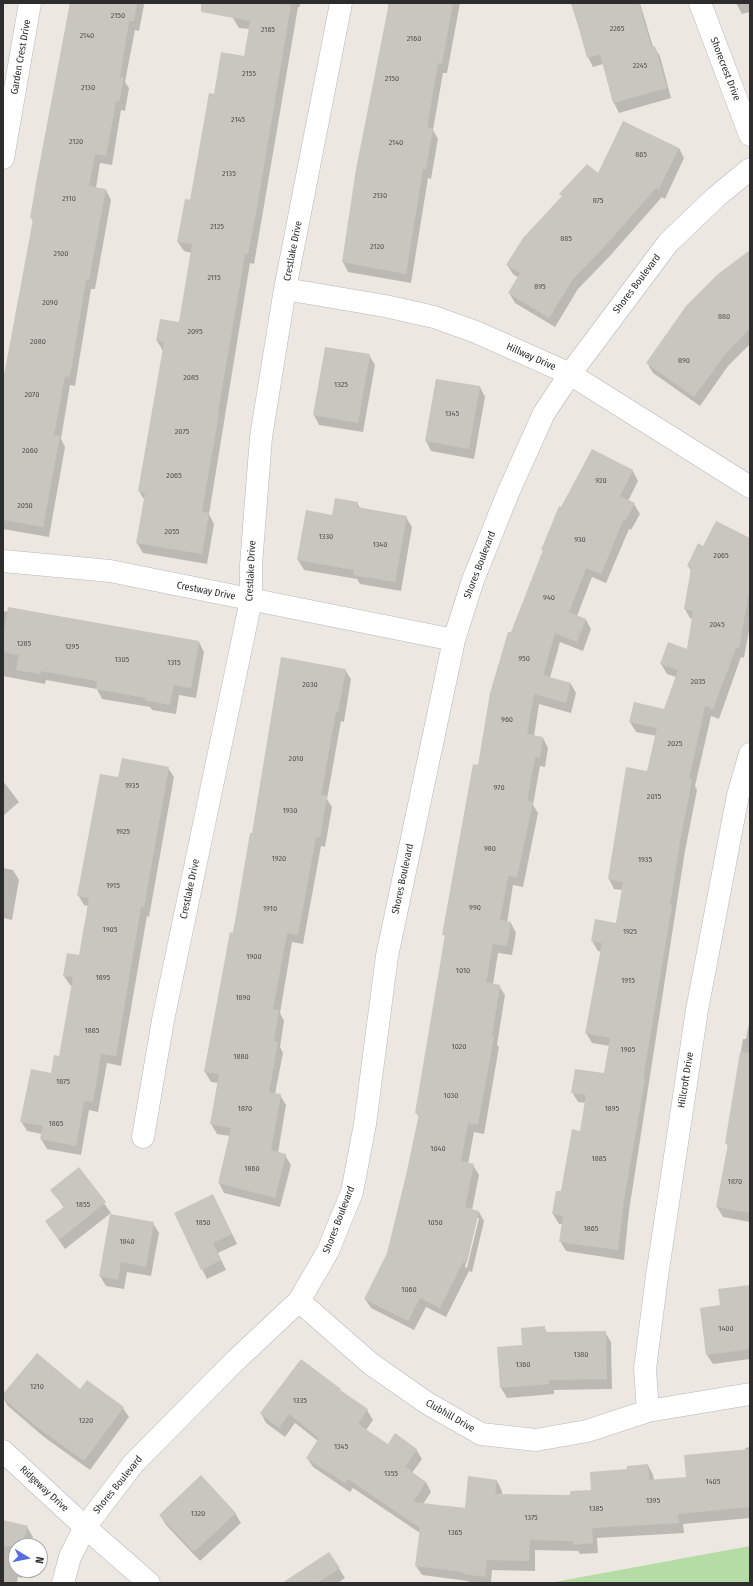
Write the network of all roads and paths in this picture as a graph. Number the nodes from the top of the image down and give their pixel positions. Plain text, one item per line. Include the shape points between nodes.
1 (30, 3) edge
2 (341, 3) edge
3 (700, 3) edge
4 (750, 134) edge
5 (3, 158) edge
6 (750, 169) edge
7 (286, 289) junction
8 (570, 374) junction
9 (750, 487) edge
10 (3, 561) edge
11 (251, 600) junction
12 (454, 640) junction
13 (750, 754) edge
14 (143, 1137) dead end
15 (299, 1301) junction
16 (750, 1394) edge
17 (648, 1411) junction
18 (3, 1451) edge
19 (85, 1527) junction
20 (62, 1583) edge
21 (149, 1583) edge

1 - 5 street, Garden Crest Drive
2 - 7 street, Crestlake Drive
3 - 4 street, Shorecrest Drive
6 - 8 street, Shores Boulevard via 668,243
7 - 8 street, Hillway Drive via 434,317 476,332
7 - 11 street, Crestlake Drive via 260,437
8 - 9 street, Hillway Drive
8 - 12 street, Shores Boulevard via 544,413 508,493 473,580
10 - 11 street, Crestway Drive via 110,571
11 - 12 street, Crestway Drive
11 - 14 street, Crestlake Drive via 163,1020
12 - 15 street, Shores Boulevard via 387,956 365,1124 352,1192 328,1251
13 - 17 street, Hillcroft Drive via 738,795 697,1010 645,1369
15 - 17 street, Clubhill Drive via 371,1364 427,1403 481,1434 536,1440 587,1431
15 - 19 street, Shores Boulevard via 235,1361 133,1464
16 - 17 street, Clubhill Drive
18 - 19 street, Ridgeway Drive
19 - 20 street, Shores Boulevard via 70,1557
19 - 21 street, Ridgeway Drive

